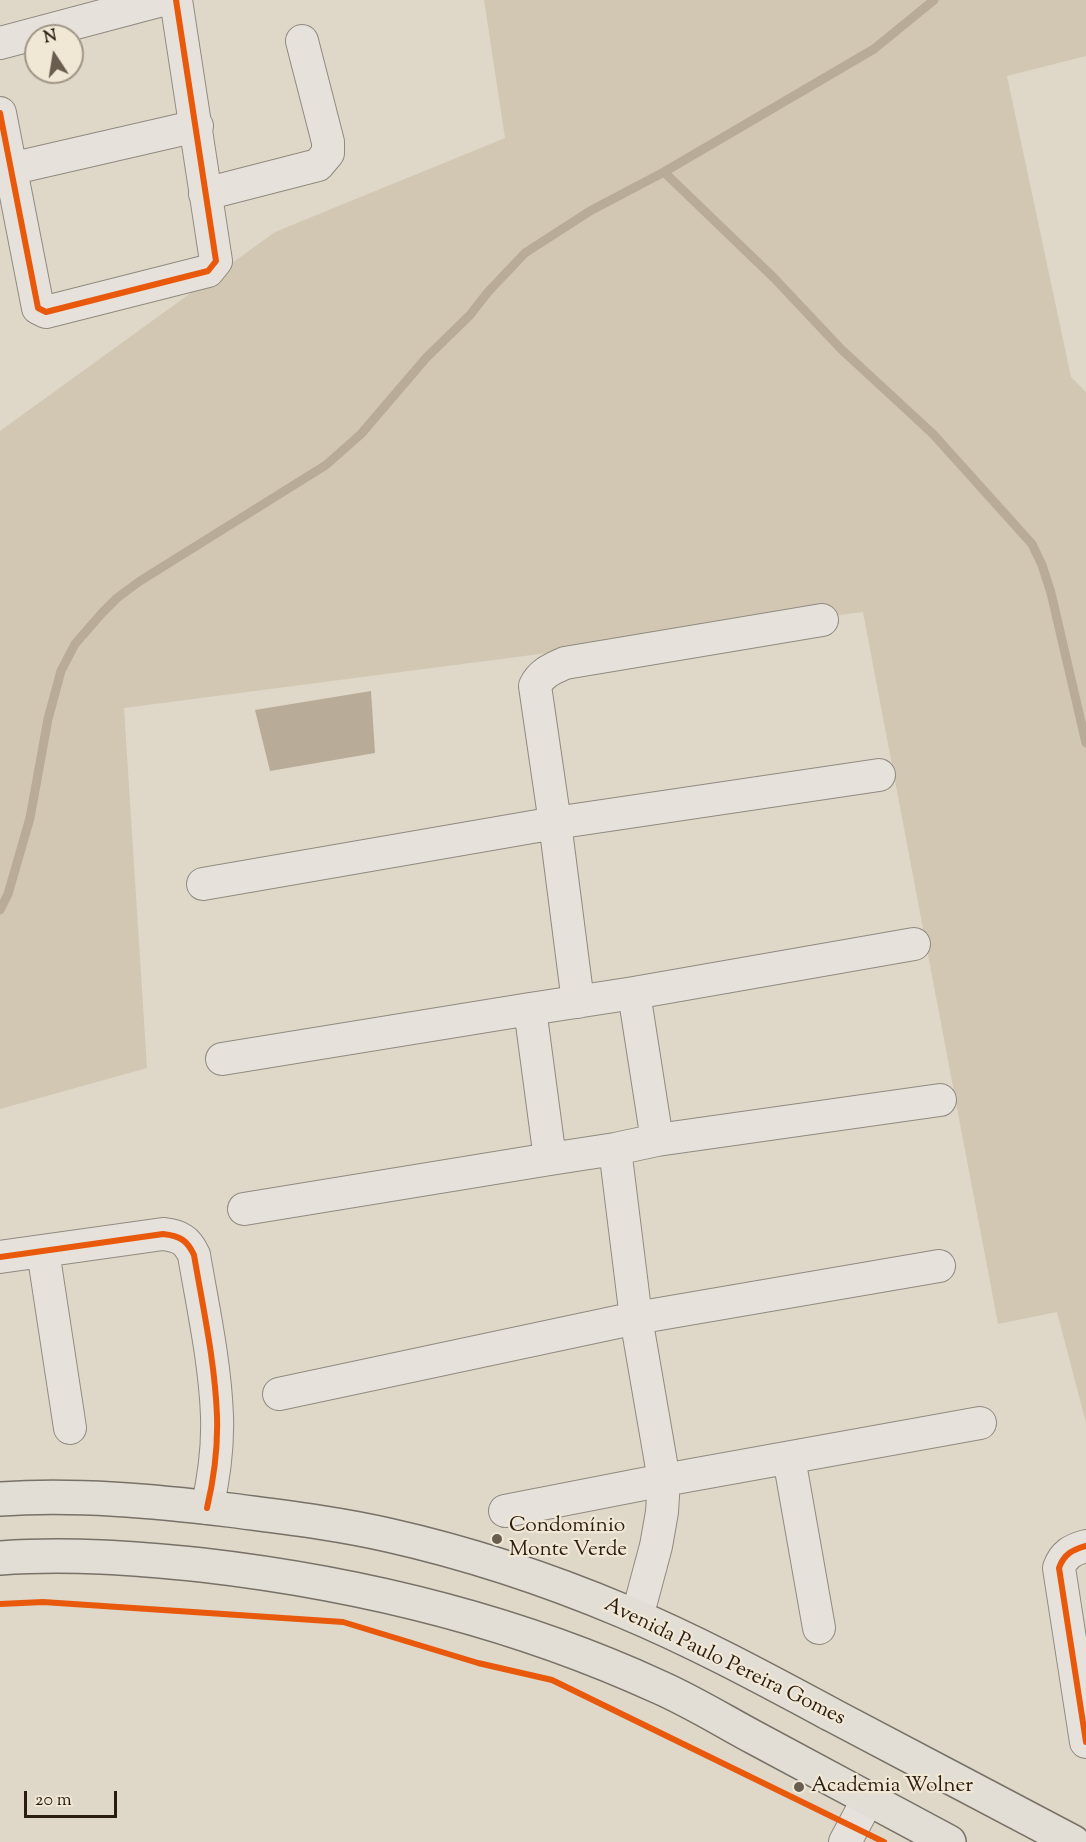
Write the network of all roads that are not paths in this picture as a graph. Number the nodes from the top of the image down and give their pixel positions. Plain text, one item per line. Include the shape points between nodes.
1 (162, 0) edge
2 (176, 0) edge
3 (302, 41) dead end
4 (0, 44) edge
5 (0, 112) edge
6 (196, 126) junction
7 (10, 169) junction
8 (205, 194) junction
9 (822, 620) dead end
10 (879, 775) dead end
11 (555, 823) junction
12 (203, 884) dead end
13 (914, 944) dead end
14 (634, 993) junction
15 (578, 1002) junction
16 (530, 1009) junction
17 (222, 1059) dead end
18 (940, 1100) dead end
19 (657, 1140) junction
20 (615, 1149) junction
21 (550, 1159) junction
22 (244, 1209) dead end
23 (43, 1251) junction
24 (0, 1257) edge
25 (939, 1266) dead end
26 (636, 1318) junction
27 (279, 1394) dead end
28 (980, 1423) dead end
29 (70, 1428) dead end
30 (789, 1458) junction
31 (664, 1480) junction
32 (0, 1499) edge
33 (207, 1508) junction
34 (505, 1511) dead end
35 (1086, 1546) edge
36 (0, 1558) edge
37 (636, 1617) junction
38 (819, 1628) dead end
39 (1086, 1742) edge
40 (868, 1798) junction
41 (845, 1842) edge
42 (949, 1842) edge
43 (1073, 1842) edge

1 - 4 street
2 - 6 street
3 - 8 street via 328,153 318,165
5 - 7 street
6 - 7 street
6 - 8 street
7 - 8 street via 35,303 46,312 208,271 216,261
9 - 11 street via 565,663 545,672 535,687
10 - 11 street
11 - 12 street
11 - 15 street
13 - 14 street
14 - 15 street
14 - 19 street
15 - 16 street
16 - 17 street
16 - 21 street
18 - 19 street
19 - 20 street
20 - 21 street
20 - 26 street
21 - 22 street
23 - 24 street
23 - 29 street
23 - 33 street via 163,1234 182,1238 189,1244 214,1372 218,1418
25 - 26 street
26 - 27 street
26 - 31 street
28 - 30 street
30 - 31 street
30 - 38 street
31 - 34 street
31 - 37 street via 656,1546
32 - 33 main road, Avenida Paulo Pereira Gomes via 87,1498
33 - 37 main road, Avenida Paulo Pereira Gomes via 309,1521 447,1550
35 - 39 street via 1066,1554 1059,1569
36 - 40 main road via 79,1556 245,1570 339,1586 471,1618 663,1688
37 - 43 main road, Avenida Paulo Pereira Gomes via 772,1682
40 - 41 street
40 - 42 main road

